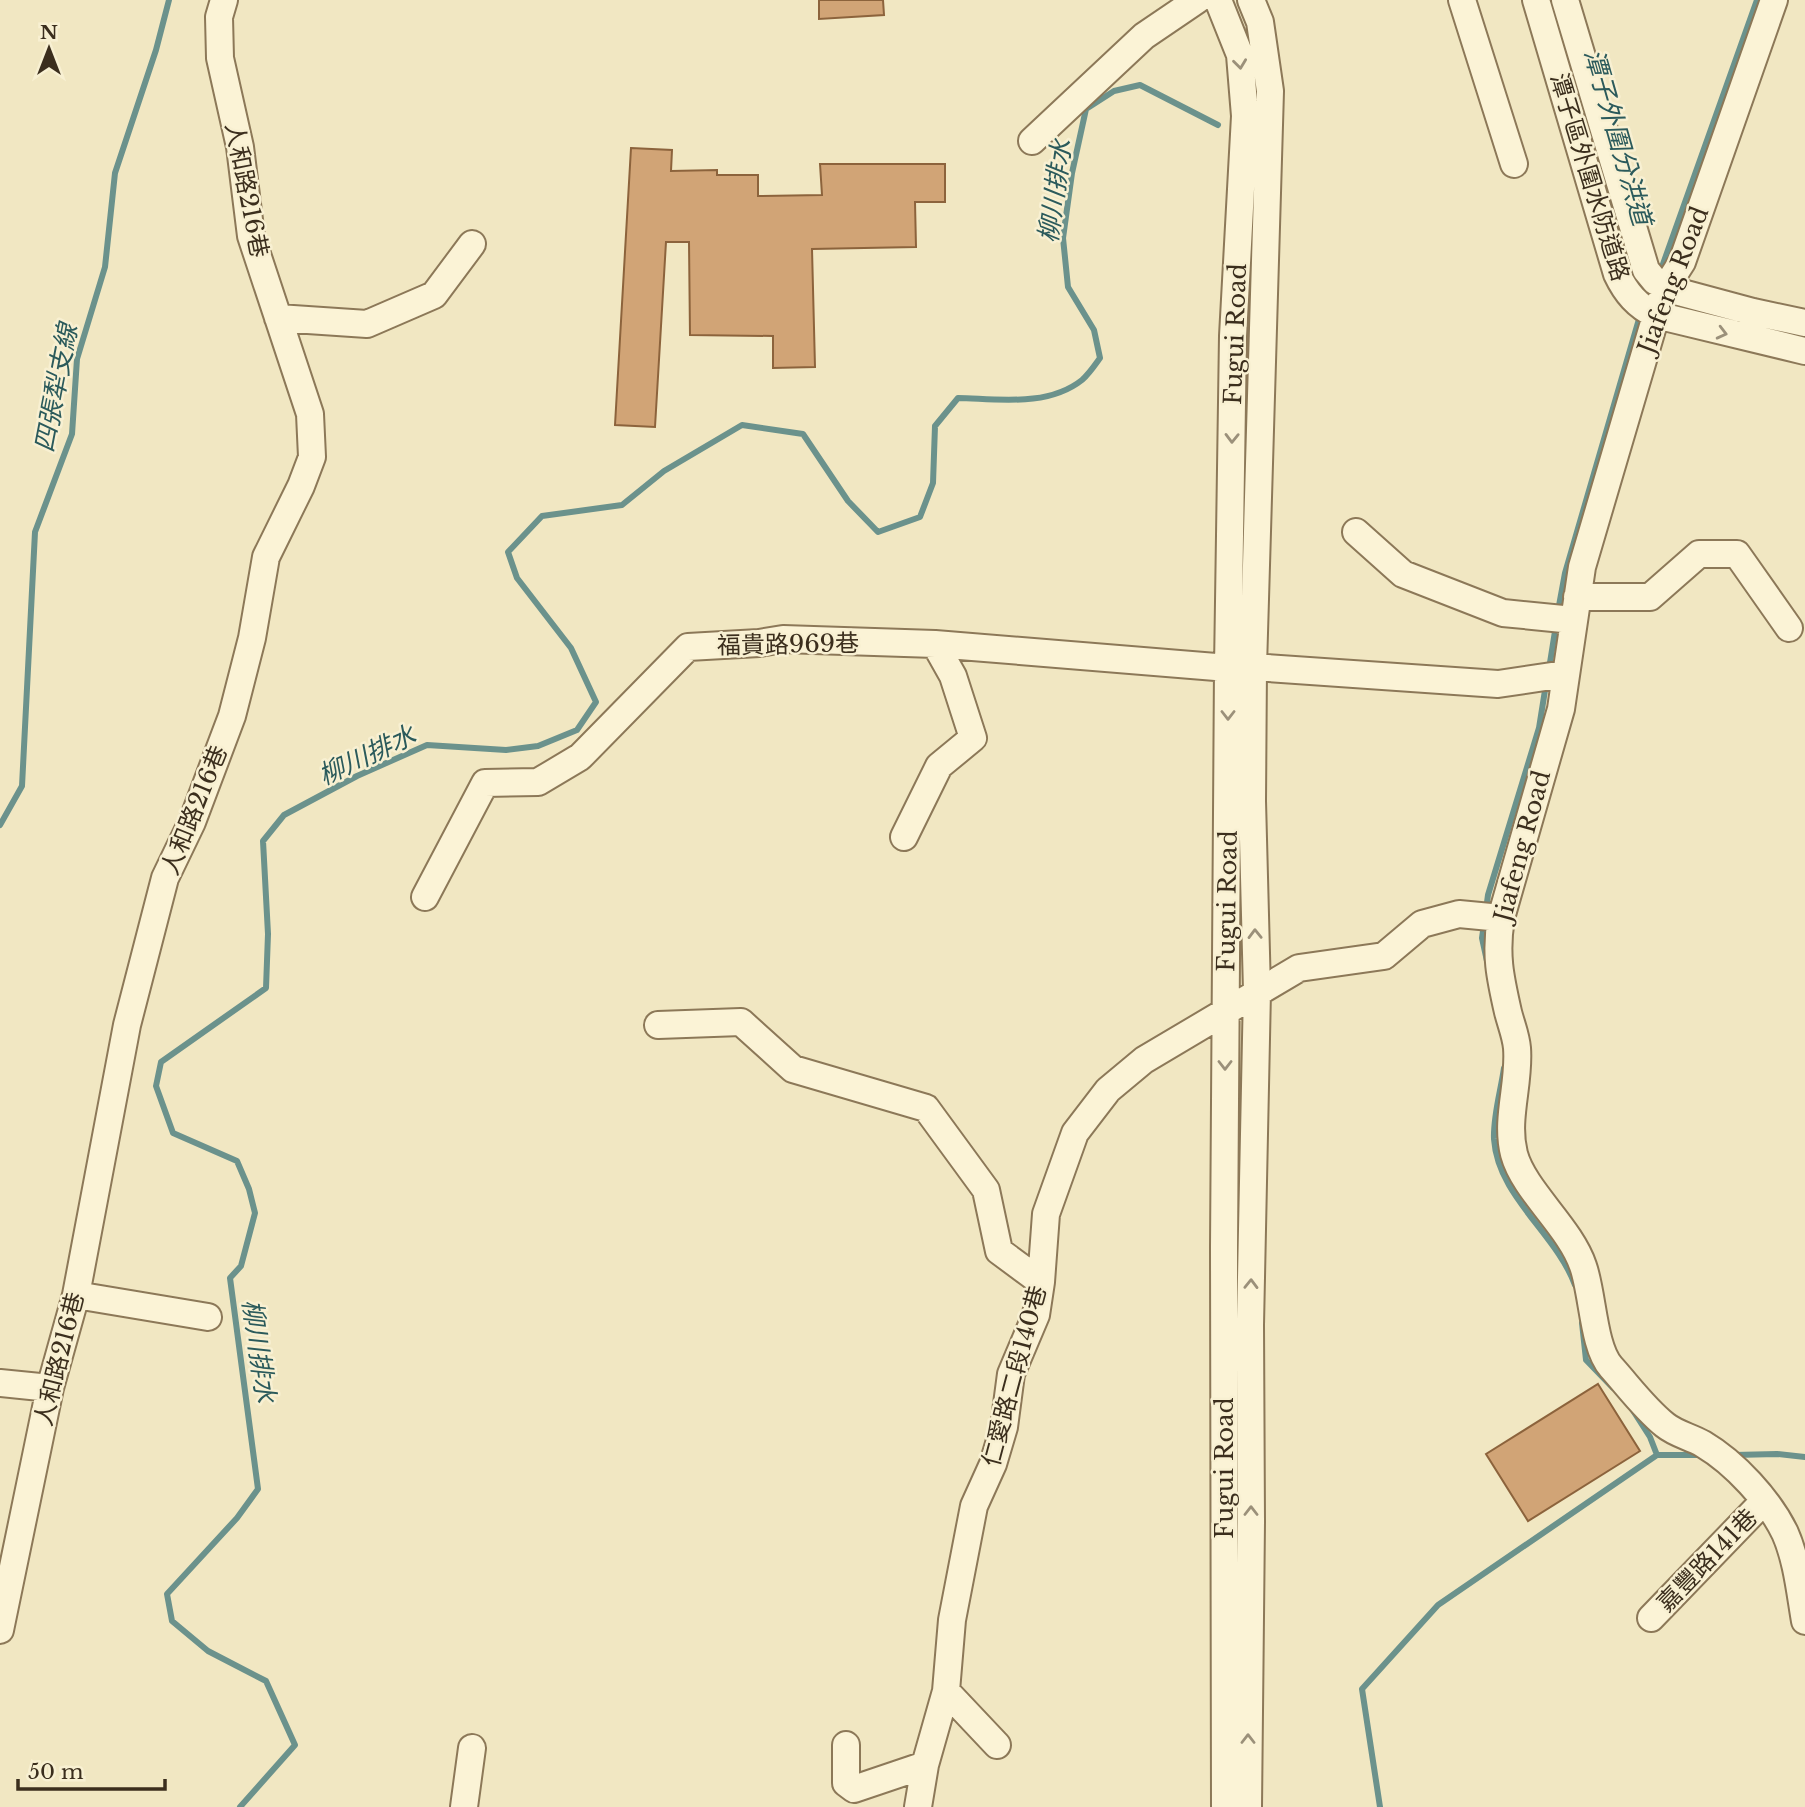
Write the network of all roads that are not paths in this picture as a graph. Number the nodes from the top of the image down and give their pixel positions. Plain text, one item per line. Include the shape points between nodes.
1 (224, 0) edge
2 (1197, 0) edge
3 (1218, 0) edge
4 (1251, 0) edge
5 (1462, 0) edge
6 (1536, 0) edge
7 (1565, 0) edge
8 (1774, 0) edge
9 (1032, 141) dead end
10 (1514, 164) dead end
11 (472, 244) dead end
12 (1666, 287) junction
13 (1656, 315) junction
14 (278, 318) junction
15 (1805, 323) edge
16 (1805, 351) edge
17 (1356, 532) dead end
18 (1575, 608) junction
19 (1789, 628) dead end
20 (935, 644) junction
21 (1241, 667) junction
22 (1565, 674) junction
23 (904, 837) dead end
24 (425, 897) dead end
25 (1501, 918) junction
26 (1256, 991) junction
27 (1225, 1010) junction
28 (658, 1025) dead end
29 (1041, 1282) junction
30 (76, 1295) junction
31 (208, 1317) dead end
32 (0, 1383) edge
33 (50, 1388) junction
34 (1764, 1501) junction
35 (1651, 1619) dead end
36 (1805, 1621) edge
37 (0, 1630) edge
38 (946, 1691) junction
39 (846, 1745) dead end
40 (997, 1745) dead end
41 (472, 1748) dead end
42 (925, 1765) junction
43 (464, 1807) edge
44 (918, 1807) edge
45 (1225, 1807) edge
46 (1248, 1807) edge

1 - 14 street, 人和路216巷 via 219,17 220,58 240,147 251,236
2 - 9 street via 1144,36
3 -> 21 street, Fugui Road via 1240,55 1245,116 1233,336
4 - 21 street, Fugui Road via 1260,22 1270,91
5 - 10 street
6 - 13 street, 潭子區外圍水防道路 via 1617,274 1637,304
7 - 12 street, 潭子區外圍水防道路 via 1646,270
8 - 12 street, Jiafeng Road via 1682,262
11 - 14 street via 434,295 367,324
12 - 13 street, Jiafeng Road
12 - 15 street, 潭子區外圍水防道路
13 -> 16 street, 潭子區外圍水防道路
13 - 18 street, Jiafeng Road via 1582,566
14 - 30 street, 人和路216巷 via 310,414 312,457 267,557 253,638 232,716 192,822 165,878 127,1025
17 - 18 street via 1403,574 1503,613
18 - 19 street via 1650,597 1699,555 1737,554
18 - 22 street, Jiafeng Road
20 - 21 street, 福貴路969巷
20 - 23 street via 953,676 973,738 939,766
20 - 24 street, 福貴路969巷 via 783,639 688,647 580,757 538,782 485,783
21 - 22 street, 福貴路969巷 via 1498,684
26 -> 21 street, Fugui Road via 1252,802
21 -> 27 street, Fugui Road
22 - 25 street, Jiafeng Road via 1561,709
25 - 26 street, 仁愛路二段140巷 via 1459,914 1422,924 1384,956 1299,968
25 - 34 street, Jiafeng Road via 1498,962 1517,1046 1514,1155 1582,1263 1601,1352 1643,1405 1668,1427 1730,1465
26 - 27 street, 仁愛路二段140巷
46 -> 26 street, Fugui Road
27 - 29 street, 仁愛路二段140巷 via 1144,1060 1108,1090 1075,1133 1046,1214
27 -> 45 street, Fugui Road
28 - 29 street via 741,1022 793,1069 926,1108 986,1190 999,1251
29 - 38 street, 仁愛路二段140巷 via 1036,1315 1011,1374 1001,1439 974,1506 951,1620
30 - 31 street
30 - 33 street, 人和路216巷
32 - 33 street
33 - 37 street, 人和路216巷
34 - 35 street, 嘉豐路141巷
34 - 36 street, Jiafeng Road via 1791,1550
38 - 40 street
38 - 42 street, 仁愛路二段140巷
39 - 42 street via 846,1783 854,1789
41 - 43 street
42 - 44 street, 仁愛路二段140巷

